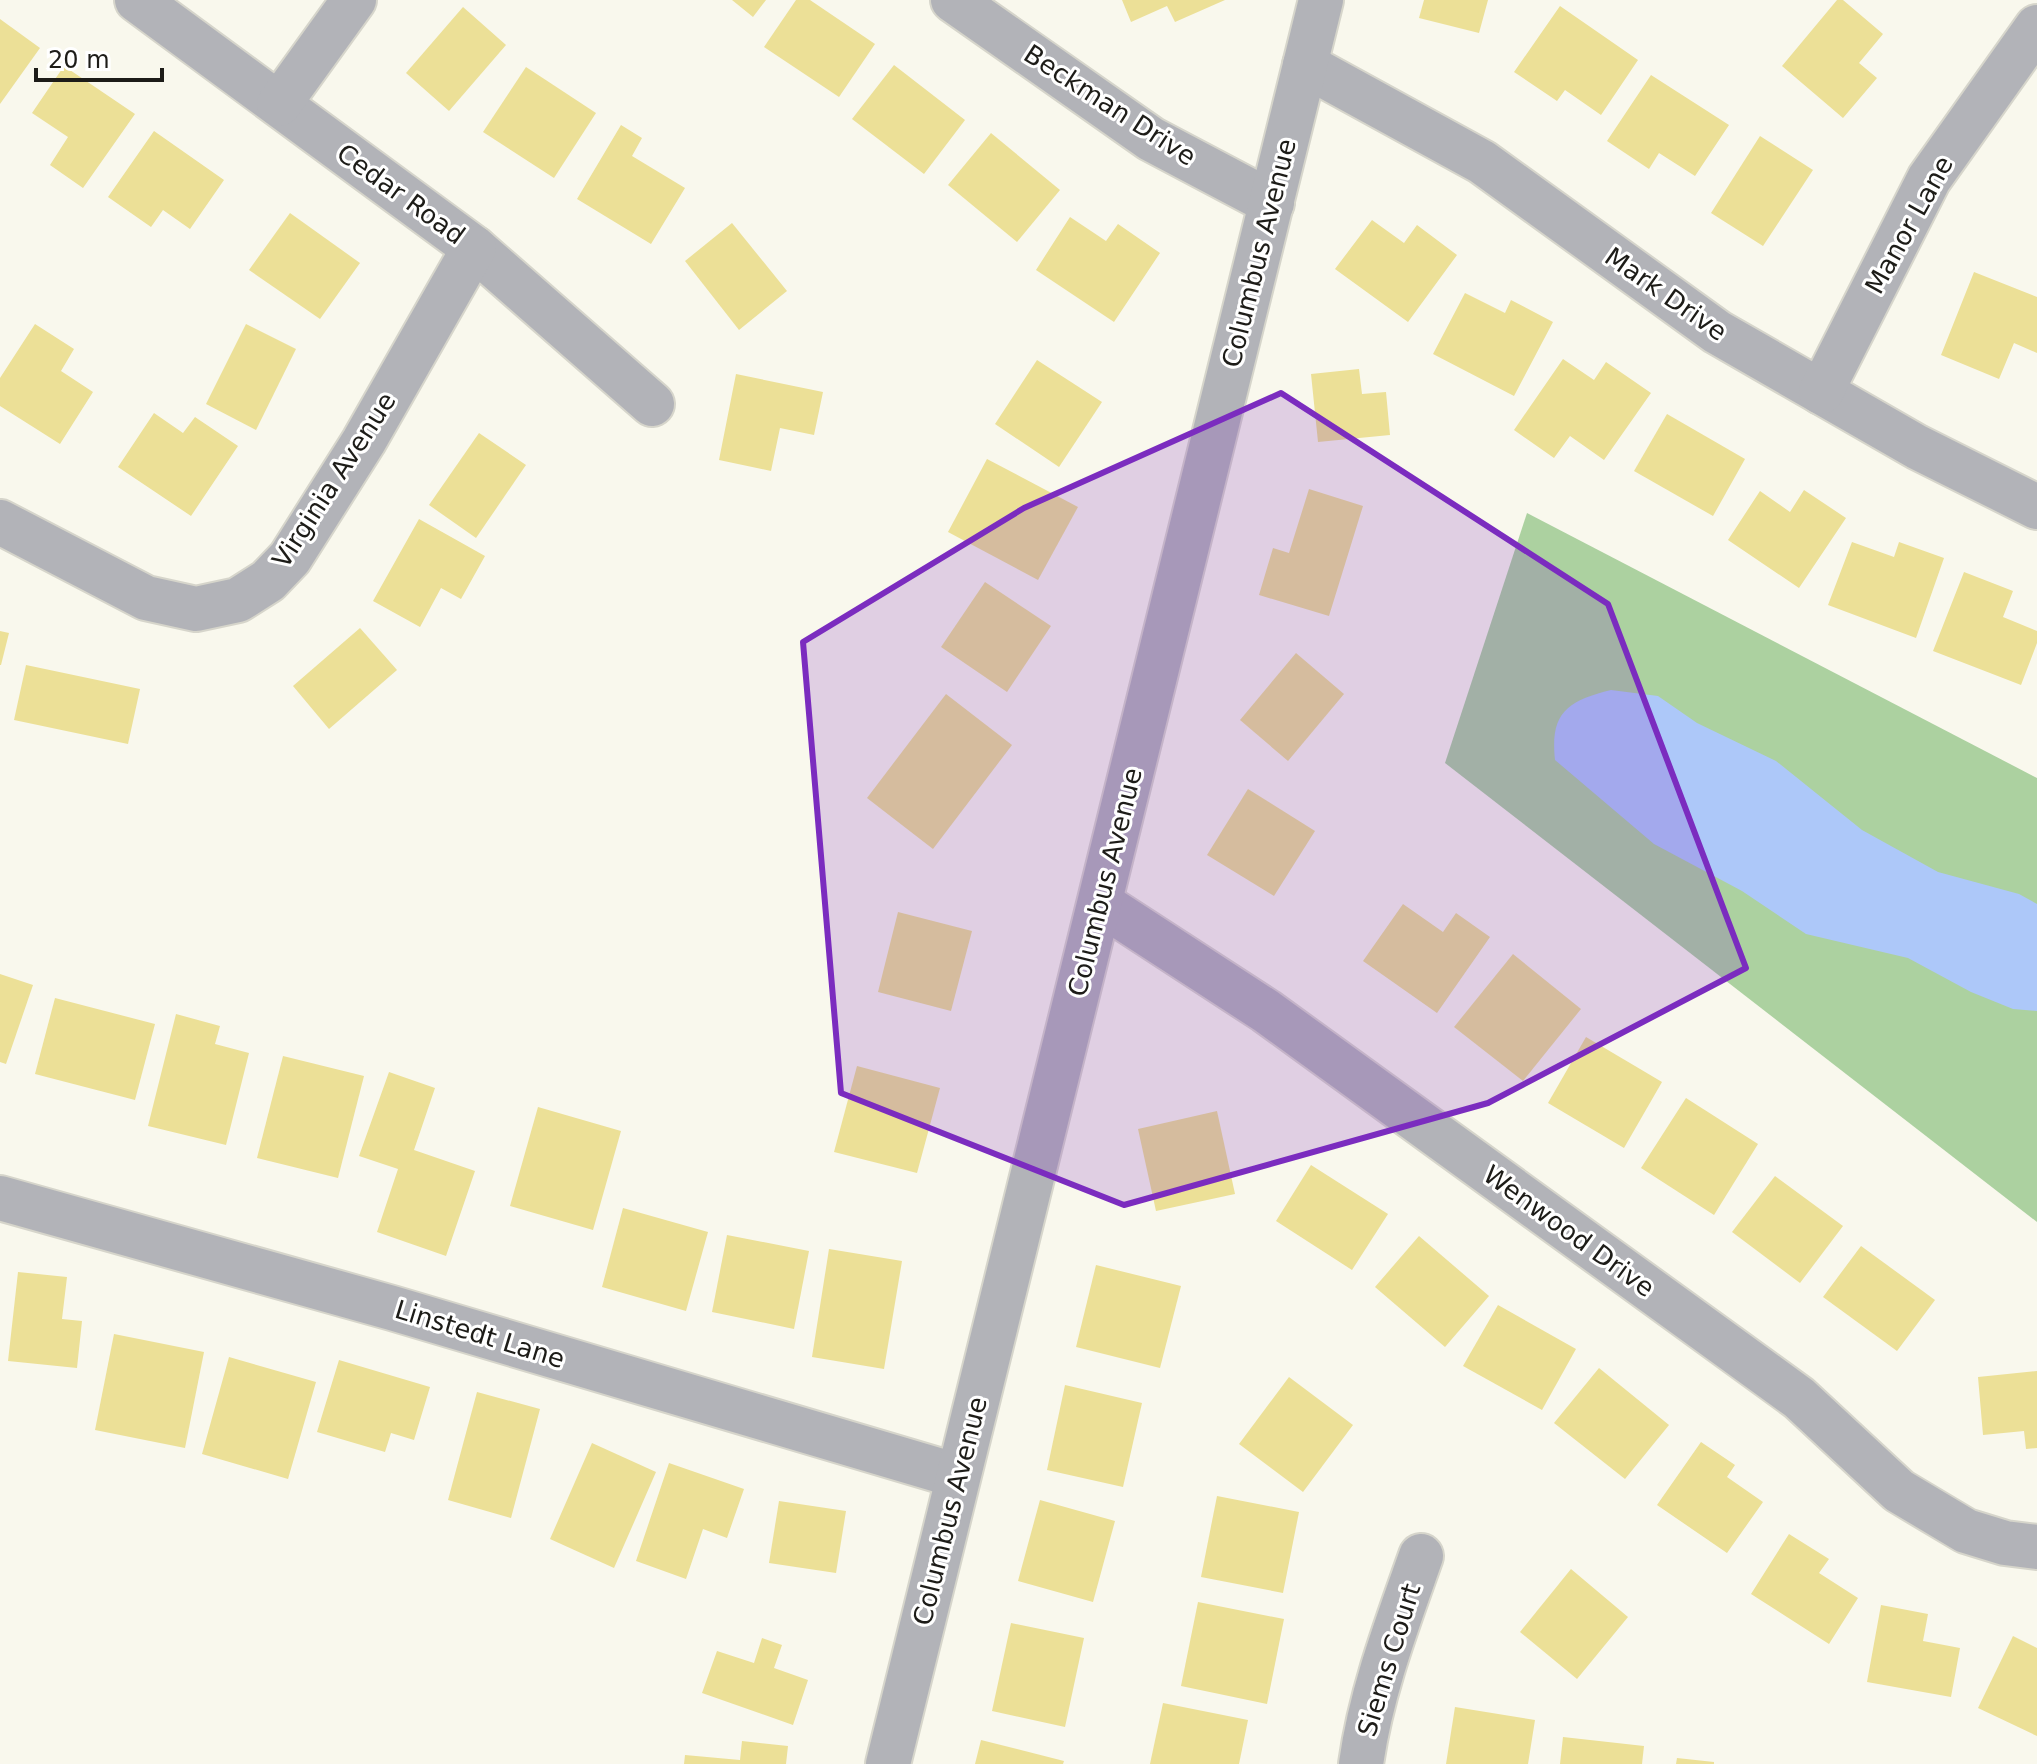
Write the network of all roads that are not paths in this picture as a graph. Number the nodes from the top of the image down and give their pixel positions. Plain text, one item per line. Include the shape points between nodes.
1 (137, 0) edge
2 (354, 0) edge
3 (953, 0) edge
4 (1321, 0) edge
5 (2037, 27) edge
6 (1305, 65) junction
7 (279, 104) junction
8 (1272, 203) junction
9 (474, 248) junction
10 (1821, 392) junction
11 (652, 404) dead end
12 (2037, 507) edge
13 (0, 522) edge
14 (1100, 903) junction
15 (0, 1198) edge
16 (958, 1476) junction
17 (2037, 1547) edge
18 (1421, 1556) dead end
19 (888, 1764) edge
20 (1361, 1764) edge

1 - 7 street, Cedar Road
2 - 7 street
3 - 8 street, Beckman Drive via 1151,139
4 - 6 street, Columbus Avenue
5 - 10 street, Manor Lane via 1929,179
6 - 8 street, Columbus Avenue
6 - 10 street, Mark Drive via 1482,162 1717,332
7 - 9 street, Cedar Road
8 - 14 street, Columbus Avenue
9 - 11 street, Cedar Road
9 - 13 street, Virginia Avenue via 290,558 268,581 238,600 196,609 146,598
10 - 12 street, Mark Drive
14 - 16 street, Columbus Avenue
14 - 17 street, Wenwood Drive via 1266,1011 1799,1398 1899,1491 1966,1531
15 - 16 street, Linstedt Lane
16 - 19 street, Columbus Avenue
18 - 20 street, Siems Court via 1388,1649

